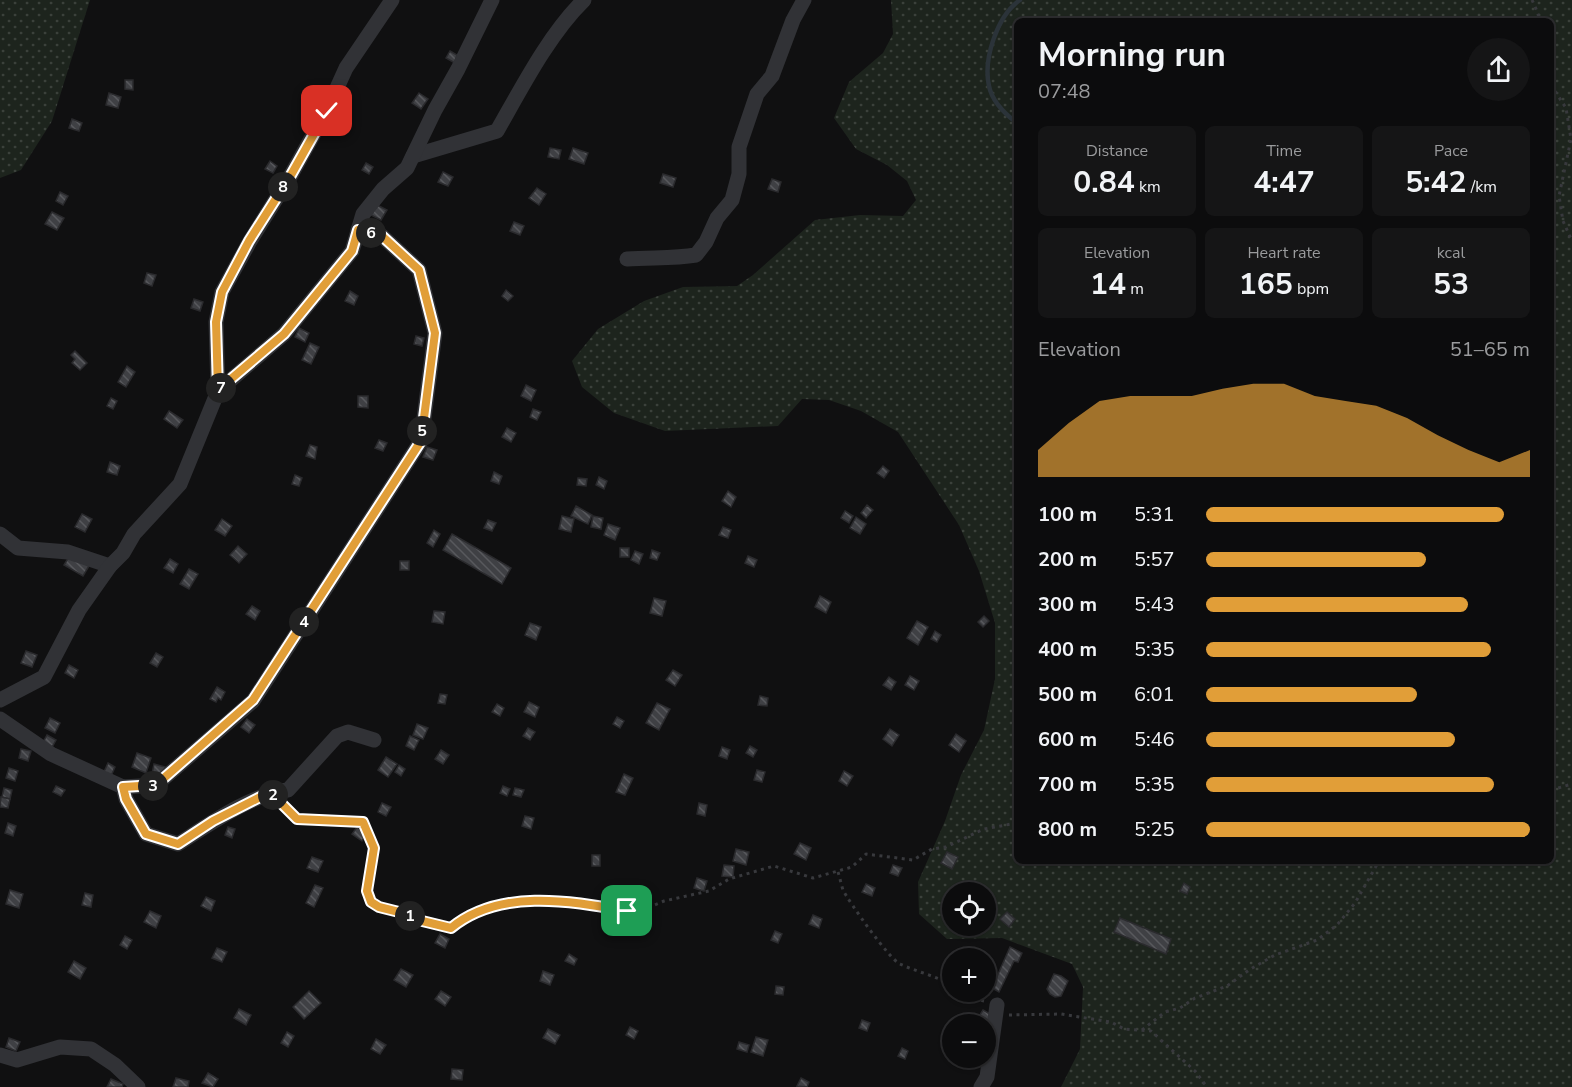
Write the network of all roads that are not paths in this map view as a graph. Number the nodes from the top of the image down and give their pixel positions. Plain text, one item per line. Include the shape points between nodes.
1 (392, 0) edge
2 (492, 0) edge
3 (584, 0) edge
4 (804, 0) edge
5 (413, 156) junction
6 (358, 230) junction
7 (627, 259) dead end
8 (218, 390) junction
9 (0, 534) edge
10 (110, 566) junction
11 (0, 700) edge
12 (0, 719) edge
13 (374, 740) dead end
14 (123, 787) junction
15 (997, 1005) road end
16 (0, 1055) edge
17 (138, 1087) edge
18 (981, 1087) edge

1 - 8 street via 346,68 327,111 222,292 216,322
2 - 5 street
3 - 5 street via 536,63 497,131
4 - 7 street via 772,76 757,94 739,147 739,174 732,200 717,218 706,242 696,255
5 - 6 street via 407,168 363,214
6 - 8 street via 352,251 284,334
6 - 14 street via 382,236 419,270 435,333 421,441 253,700 156,785
8 - 10 street via 180,484
9 - 10 street via 18,548 68,552
10 - 11 street via 79,610 44,677
12 - 14 street via 51,754
13 - 14 street via 348,732 337,736 288,790 270,792 178,844 146,834
15 - 18 street via 987,1077
16 - 17 street via 17,1060 60,1047 91,1049

